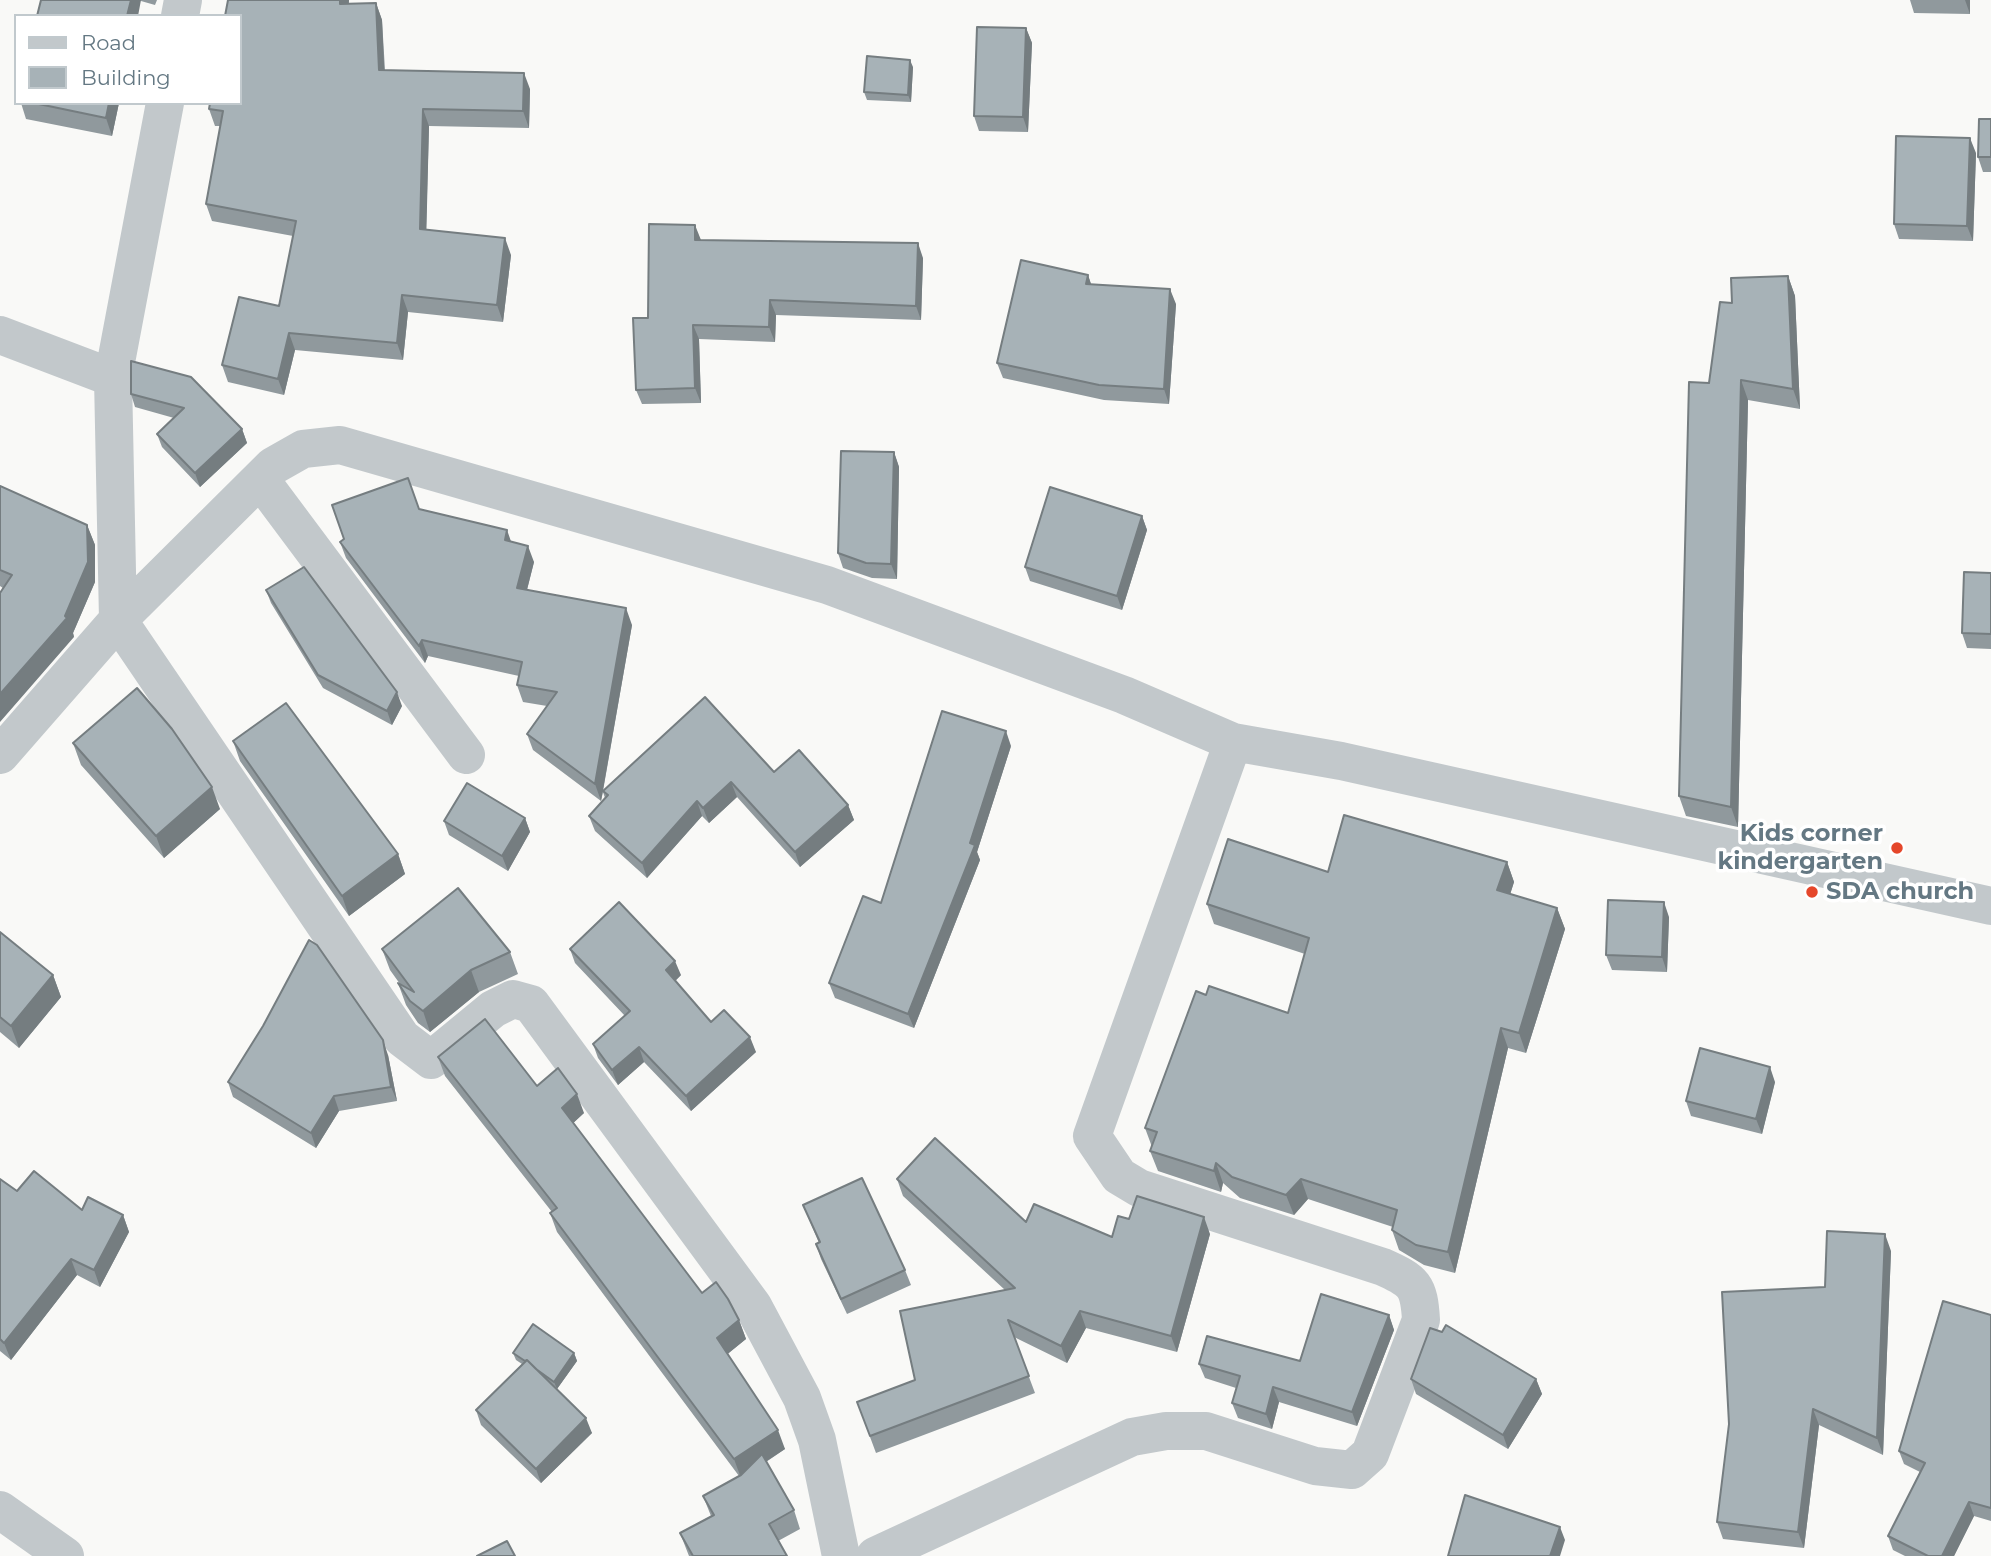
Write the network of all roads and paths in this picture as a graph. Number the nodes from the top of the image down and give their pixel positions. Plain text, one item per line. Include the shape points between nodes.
1 (165, 105) edge
2 (0, 335) edge
3 (113, 378) junction
4 (260, 479) junction
5 (118, 620) junction
6 (1233, 742) junction
7 (0, 755) edge
8 (466, 755) dead end
9 (1991, 906) edge
10 (0, 1510) edge
11 (65, 1556) edge
12 (841, 1556) edge
13 (874, 1556) edge

1 - 3 street
2 - 3 street
3 - 5 street
4 - 5 street
4 - 6 street via 303,449 340,445 365,451 827,585 1124,695
4 - 8 street
5 - 7 street
5 - 12 street via 402,1038 431,1060 494,1009 513,999 531,1004 753,1307 802,1398
6 - 9 street via 1341,761
6 - 13 street via 1092,1136 1119,1176 1139,1188 1410,1279 1419,1297 1421,1320 1370,1454 1352,1470 1315,1466 1206,1431 1132,1437
10 - 11 street

